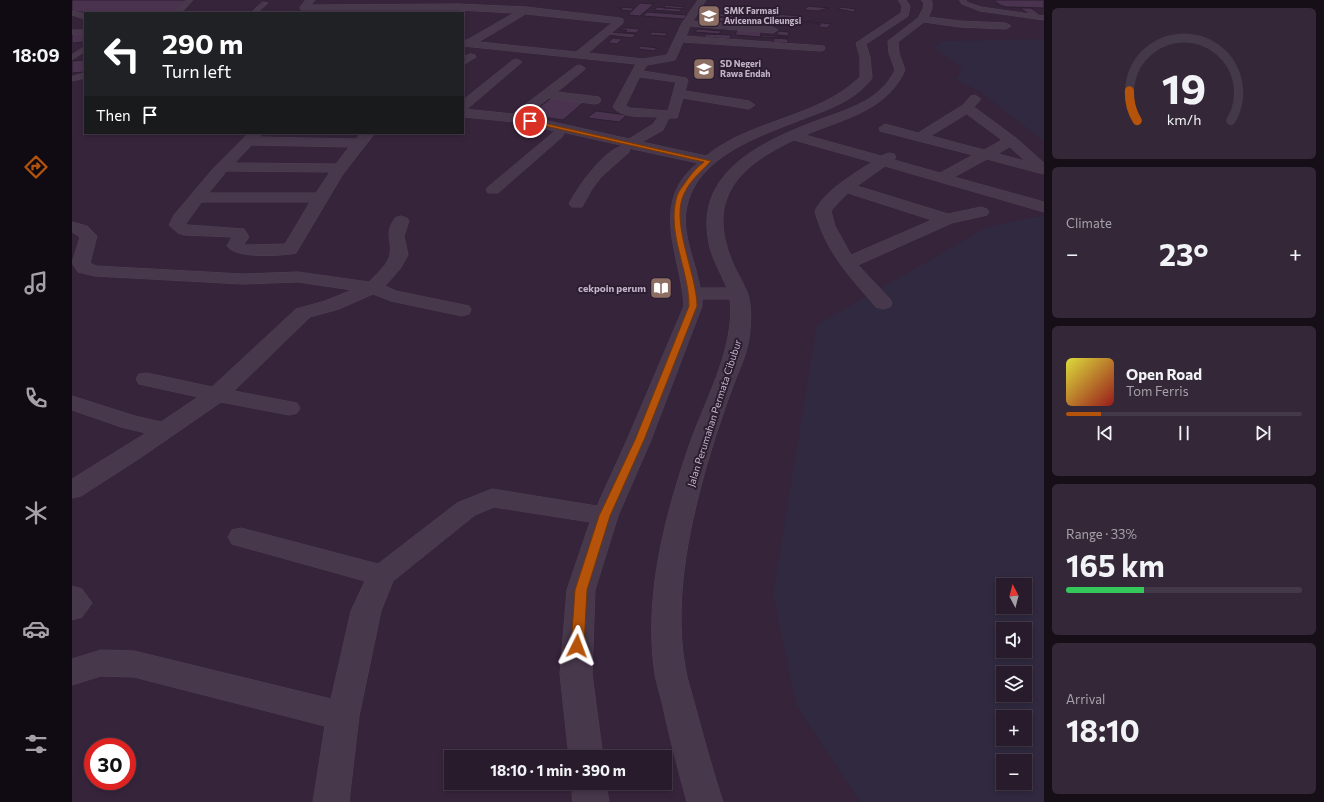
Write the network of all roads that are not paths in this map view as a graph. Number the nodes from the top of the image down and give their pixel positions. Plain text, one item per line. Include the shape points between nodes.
1 (190, 0) edge
2 (311, 0) edge
3 (481, 0) edge
4 (702, 0) edge
5 (902, 0) edge
6 (925, 0) edge
7 (963, 0) edge
8 (443, 3) edge
9 (265, 4) dead end
10 (394, 4) edge
11 (536, 4) dead end
12 (985, 4) dead end
13 (351, 7) edge
14 (581, 8) dead end
15 (616, 9) dead end
16 (302, 10) edge
17 (458, 10) edge
18 (524, 11) junction
19 (1025, 11) dead end
20 (179, 12) edge
21 (255, 12) edge
22 (994, 12) junction
23 (1036, 12) dead end
24 (1044, 12) edge
25 (72, 14) edge
26 (570, 16) junction
27 (84, 17) edge
28 (1044, 18) edge
29 (493, 19) dead end
30 (604, 19) junction
31 (922, 19) junction
32 (508, 20) junction
33 (524, 22) dead end
34 (687, 23) junction
35 (1006, 26) dead end
36 (593, 29) dead end
37 (609, 30) junction
38 (783, 31) dead end
39 (72, 32) edge
40 (84, 32) edge
41 (491, 32) junction
42 (506, 33) dead end
43 (679, 39) junction
44 (580, 40) dead end
45 (595, 42) junction
46 (467, 43) edge
47 (83, 47) edge
48 (820, 48) dead end
49 (580, 54) junction
50 (72, 59) edge
51 (84, 60) edge
52 (502, 61) dead end
53 (643, 62) junction
54 (564, 67) dead end
55 (636, 73) junction
56 (681, 88) junction
57 (737, 92) dead end
58 (548, 94) junction
59 (596, 100) dead end
60 (464, 105) edge
61 (749, 106) dead end
62 (464, 113) edge
63 (516, 118) junction
64 (464, 119) edge
65 (663, 119) dead end
66 (885, 128) dead end
67 (557, 134) junction
68 (798, 135) junction
69 (252, 137) edge
70 (920, 137) junction
71 (364, 138) edge
72 (1011, 140) junction
73 (626, 147) junction
74 (985, 154) junction
75 (885, 159) junction
76 (704, 165) junction
77 (223, 167) junction
78 (342, 168) junction
79 (1044, 170) edge
80 (945, 176) junction
81 (845, 187) junction
82 (493, 190) dead end
83 (198, 197) junction
84 (321, 198) junction
85 (1044, 201) edge
86 (577, 204) dead end
87 (1044, 207) edge
88 (981, 212) dead end
89 (947, 219) junction
90 (401, 221) dead end
91 (72, 227) edge
92 (847, 264) junction
93 (373, 288) junction
94 (700, 294) junction
95 (734, 294) junction
96 (883, 303) dead end
97 (462, 310) dead end
98 (147, 379) dead end
99 (217, 394) junction
100 (72, 403) edge
101 (289, 408) dead end
102 (165, 430) junction
103 (72, 490) edge
104 (605, 516) junction
105 (241, 538) dead end
106 (382, 575) junction
107 (72, 597) edge
108 (72, 609) edge
109 (72, 672) edge
110 (343, 716) junction
111 (585, 750) edge
112 (590, 790) edge
113 (331, 802) edge
114 (591, 802) edge
115 (705, 802) edge

1 - 20 lane
2 - 16 street
3 - 8 street
4 - 34 street
5 - 76 street via 906,6 905,14 861,43 866,78 854,90 832,103 756,132
6 - 31 street via 928,2 928,8
7 - 22 lane via 971,6
8 - 10 street
8 - 17 street
9 - 21 lane
10 - 13 street
11 - 18 street
12 - 22 lane
13 - 16 street
14 - 26 street
15 - 30 street
17 - 18 street
18 - 26 street
18 - 32 street
19 - 22 lane
22 - 28 lane
23 - 24 lane
25 - 27 lane
26 - 30 street
29 - 32 street
30 - 37 street via 620,21
31 - 35 street
31 - 68 street, Jalan Perumahan Permata Cibubur via 893,41 900,70 894,85 861,108
32 - 33 street
32 - 41 street
34 - 38 street
34 - 43 street
36 - 37 street
37 - 45 street
39 - 40 lane
41 - 42 street
41 - 46 street
43 - 48 street
43 - 53 street via 671,58
44 - 45 street
45 - 49 street
46 - 49 street
47 - 50 lane
49 - 53 street
50 - 51 lane
52 - 60 street via 521,63
53 - 55 street
54 - 58 street via 586,69
55 - 56 street via 677,78 682,80
55 - 56 street via 621,102 622,110 673,115
56 - 57 street
56 - 61 street
58 - 59 street
58 - 63 street
62 - 63 street
63 - 73 street
64 - 67 street via 509,124
65 - 73 street via 658,127
66 - 70 street
67 - 73 street
67 - 82 street
68 - 75 street
68 - 95 street, Jalan Perumahan Permata Cibubur via 764,151 743,165 723,187 717,200 717,245
69 - 71 street
69 - 77 street
70 - 72 street via 971,104
70 - 74 street
71 - 78 street
72 - 74 street
72 - 79 street
73 - 76 street
73 - 86 street via 595,177 583,191
74 - 79 street
74 - 80 street
75 - 80 street
75 - 81 street
76 - 94 street via 680,194 678,212 679,237
77 - 78 street
77 - 83 street
78 - 84 street
80 - 85 street
80 - 87 street
81 - 89 street
81 - 92 street via 823,211 827,226
83 - 84 street
83 - 84 street via 180,218 177,224 179,228 238,232 241,237 235,246 244,250 290,249
88 - 89 street
89 - 92 street
90 - 93 street via 396,237 399,255 394,265
91 - 93 street via 81,229 89,236 81,263 84,268 95,271 243,279 298,276
92 - 96 street
93 - 97 street via 391,295
93 - 99 street via 332,305 304,313
94 - 95 street
94 - 104 street
95 - 115 street, Jalan Perumahan Permata Cibubur via 739,339 698,454 674,542 667,607 669,666
98 - 99 street
99 - 101 street
99 - 102 street
100 - 102 street via 129,422
102 - 103 street
104 - 106 street via 492,498 466,509
104 - 111 street via 581,590 576,674
105 - 106 street
106 - 110 street via 366,611
107 - 108 street via 78,603
109 - 110 street via 101,663 134,664
110 - 113 street
112 - 114 street

